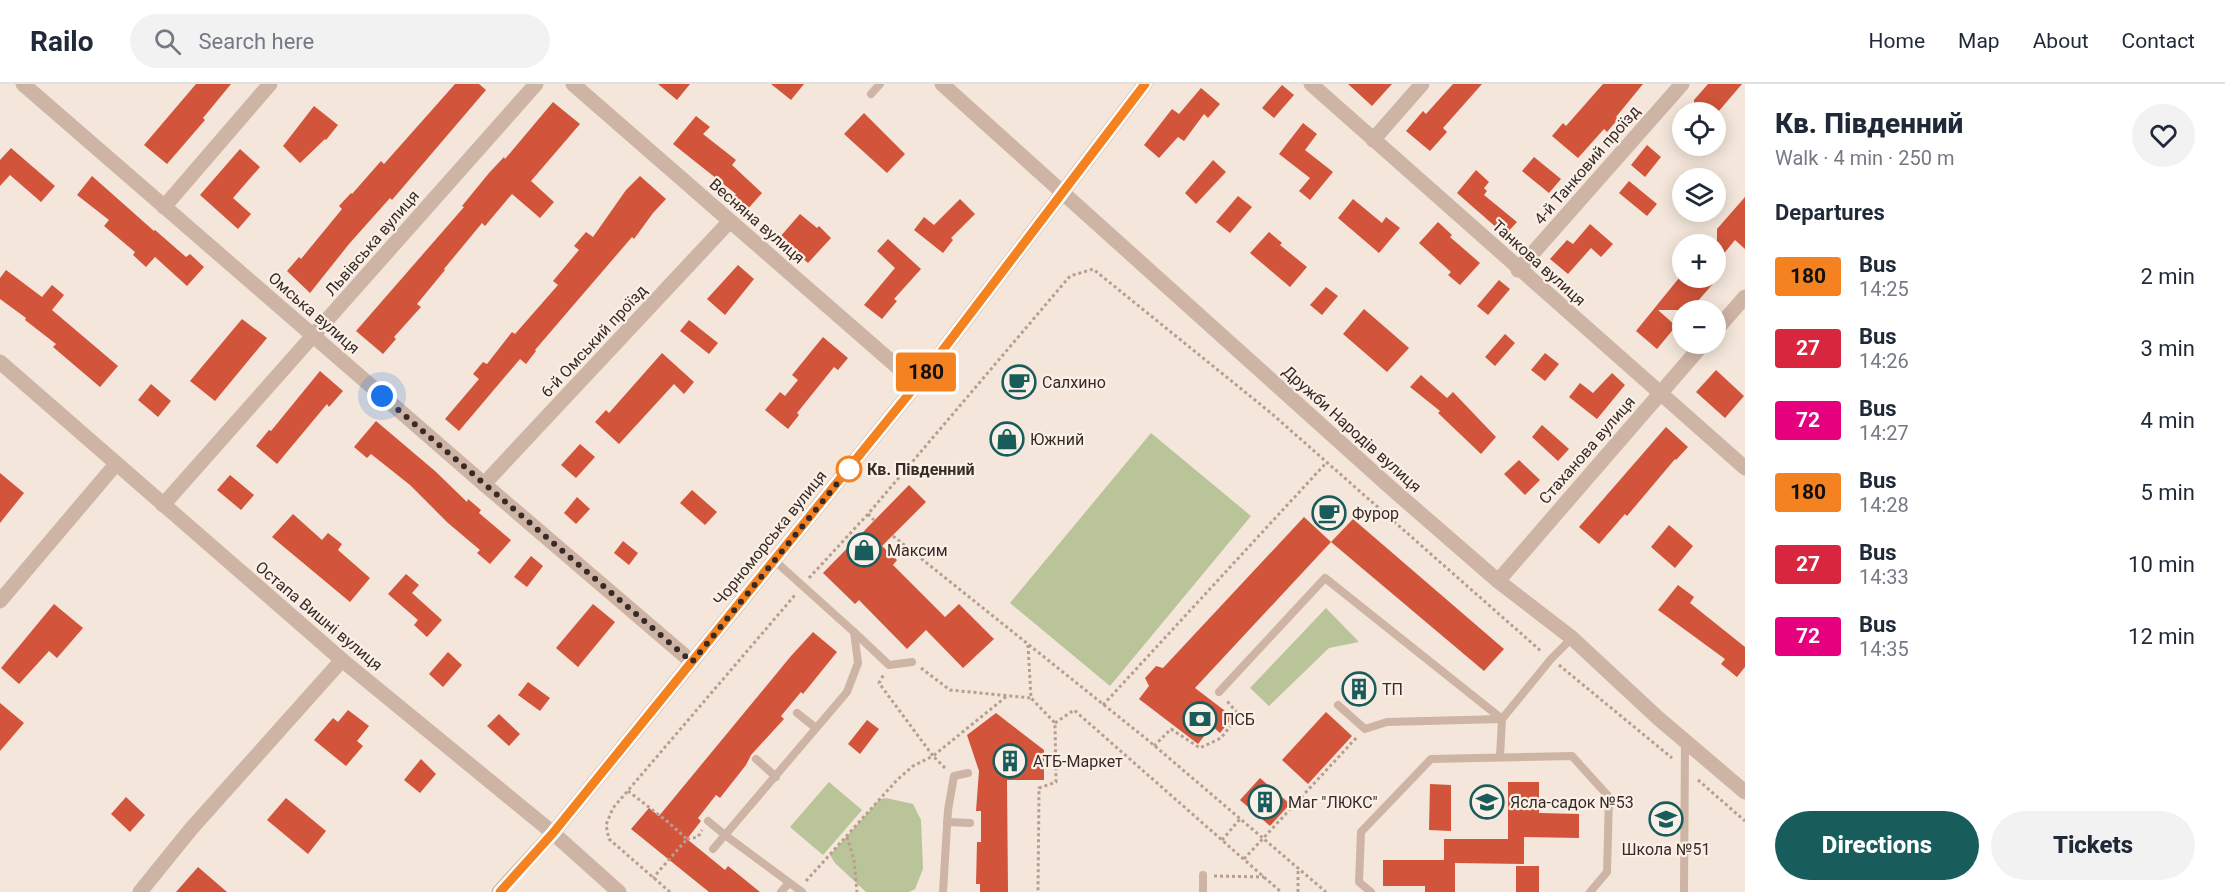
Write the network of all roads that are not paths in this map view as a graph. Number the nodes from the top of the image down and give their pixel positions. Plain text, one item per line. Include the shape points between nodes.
1 (23, 84) edge
2 (270, 84) edge
3 (537, 84) edge
4 (573, 84) edge
5 (880, 84) edge
6 (942, 84) edge
7 (1145, 84) edge
8 (1311, 84) edge
9 (1422, 84) edge
10 (1682, 84) edge
11 (872, 94) dead end
12 (1373, 140) junction
13 (1063, 193) junction
14 (164, 207) junction
15 (730, 221) junction
16 (1518, 270) junction
17 (1745, 297) edge
18 (1726, 319) edge
19 (313, 337) junction
20 (1694, 354) edge
21 (0, 362) edge
22 (917, 384) junction
23 (1659, 393) junction
24 (116, 464) junction
25 (1745, 468) edge
26 (484, 484) junction
27 (163, 505) junction
28 (775, 561) junction
29 (1498, 581) junction
30 (0, 601) edge
31 (854, 632) junction
32 (1572, 639) junction
33 (342, 660) junction
34 (692, 662) junction
35 (912, 662) road end
36 (1219, 692) road end
37 (1338, 705) dead end
38 (797, 714) dead end
39 (1502, 719) junction
40 (816, 728) junction
41 (1685, 741) junction
42 (1500, 757) junction
43 (756, 759) dead end
44 (968, 773) dead end
45 (776, 777) junction
46 (1745, 792) edge
47 (708, 821) road end
48 (947, 822) junction
49 (970, 823) dead end
50 (553, 833) junction
51 (724, 835) junction
52 (713, 849) dead end
53 (1203, 875) road end
54 (789, 883) junction
55 (498, 890) edge
56 (614, 891) edge
57 (800, 891) edge
58 (140, 892) edge
59 (781, 892) edge
60 (943, 892) edge
61 (1203, 892) edge
62 (1371, 892) edge
63 (1590, 892) edge
64 (1684, 892) edge

1 - 14 street, Омська вулиця
2 - 14 street
3 - 19 street, Львівська вулиця
4 - 15 street, Весняна вулиця
5 - 11 lane
6 - 13 street, Дружби Народів вулиця
7 - 13 street, Чорноморська вулиця
8 - 12 street, Танкова вулиця
9 - 12 street
10 - 16 street, 4-й Танковий проїзд
12 - 16 street, Танкова вулиця
13 - 22 street, Чорноморська вулиця
13 - 29 street, Дружби Народів вулиця
14 - 19 street, Омська вулиця
15 - 22 street, Весняна вулиця
15 - 26 street, 6-й Омський проїзд
16 - 23 street, Танкова вулиця
17 - 18 street
19 - 26 street, Омська вулиця
19 - 27 street, Львівська вулиця
20 - 23 street, Стаханова вулиця
21 - 24 street, Остапа Вишні вулиця
22 - 28 street, Чорноморська вулиця
23 - 25 street, Танкова вулиця
23 - 29 street, Стаханова вулиця
24 - 27 street, Остапа Вишні вулиця
24 - 30 street
26 - 34 street, Омська вулиця
27 - 33 street, Остапа Вишні вулиця
28 - 31 lane
28 - 34 street, Чорноморська вулиця
29 - 32 street, Дружби Народів вулиця
31 - 35 lane via 889,665
31 - 40 lane via 858,663 847,692
32 - 39 lane
32 - 41 street, Дружби Народів вулиця
33 - 50 street, Остапа Вишні вулиця
33 - 58 street
34 - 50 street, Чорноморська вулиця
36 - 39 lane via 1325,579
37 - 39 lane via 1365,729 1387,722
38 - 40 lane
39 - 42 lane
40 - 45 lane
41 - 46 street, Дружби Народів вулиця
41 - 64 lane
42 - 62 lane via 1431,759 1361,832 1359,882
42 - 63 lane via 1572,756 1609,797 1607,872
43 - 45 lane
44 - 48 lane via 954,776
45 - 51 lane
47 - 51 lane
48 - 49 lane
48 - 60 lane
50 - 55 street, Чорноморська вулиця
50 - 56 street, Остапа Вишні вулиця
51 - 52 lane
51 - 54 lane
53 - 61 lane
54 - 57 lane
54 - 59 lane

